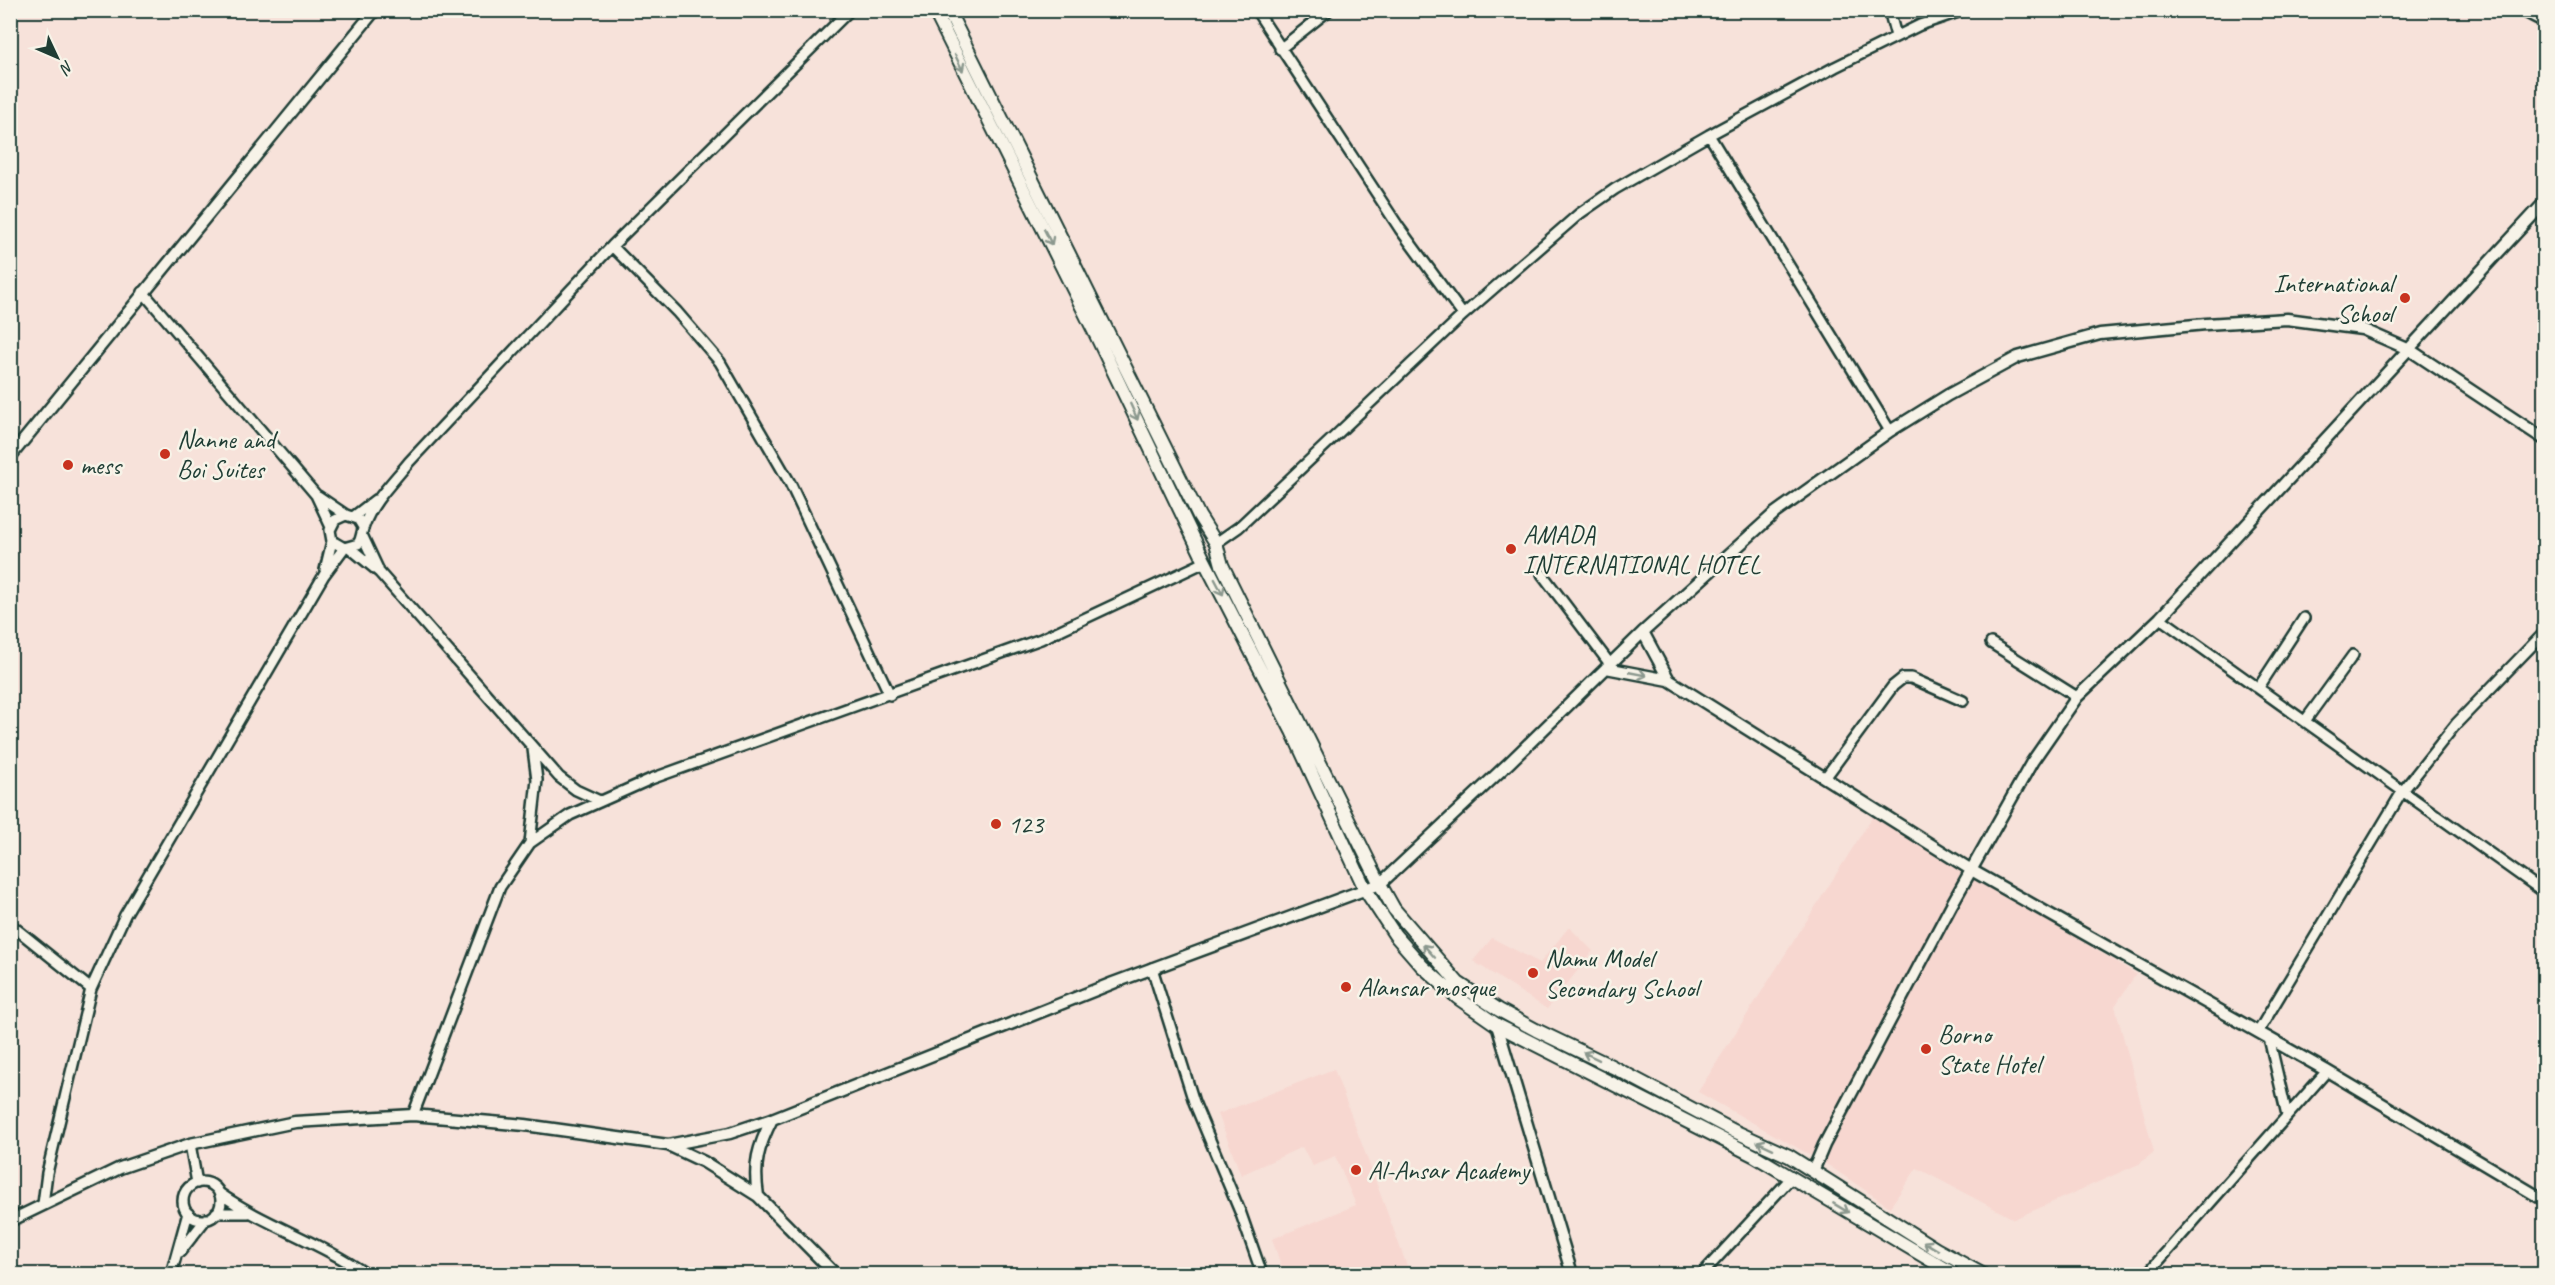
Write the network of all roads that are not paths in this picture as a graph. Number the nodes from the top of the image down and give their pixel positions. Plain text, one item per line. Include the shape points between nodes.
1 (375, 10) edge
2 (850, 10) edge
3 (934, 10) edge
4 (948, 10) edge
5 (1256, 10) edge
6 (1329, 10) edge
7 (1889, 10) edge
8 (1964, 10) edge
9 (2522, 10) edge
10 (2544, 22) edge
11 (1896, 36) junction
12 (1281, 49) junction
13 (1709, 135) junction
14 (2544, 203) edge
15 (612, 246) junction
16 (142, 292) junction
17 (1463, 315) junction
18 (2410, 350) junction
19 (1890, 431) junction
20 (2544, 439) edge
21 (10, 457) edge
22 (316, 495) junction
23 (380, 497) junction
24 (350, 516) junction
25 (331, 527) junction
26 (363, 532) junction
27 (332, 541) junction
28 (1216, 543) junction
29 (347, 548) junction
30 (1205, 562) junction
31 (379, 572) junction
32 (1542, 574) dead end
33 (324, 576) junction
34 (2160, 618) junction
35 (2304, 618) dead end
36 (1643, 632) junction
37 (2544, 633) edge
38 (1991, 643) dead end
39 (2353, 655) dead end
40 (1608, 666) junction
41 (1669, 680) junction
42 (2259, 687) junction
43 (890, 695) junction
44 (2077, 697) junction
45 (1963, 701) dead end
46 (2305, 721) junction
47 (533, 749) junction
48 (1825, 778) junction
49 (2402, 792) junction
50 (600, 801) junction
51 (530, 843) junction
52 (1973, 871) junction
53 (1380, 884) junction
54 (1366, 891) junction
55 (2544, 892) edge
56 (10, 924) edge
57 (1152, 968) junction
58 (92, 989) junction
59 (1497, 1025) junction
60 (2258, 1032) junction
61 (2269, 1038) junction
62 (2327, 1071) junction
63 (413, 1115) junction
64 (2287, 1115) junction
65 (772, 1119) junction
66 (190, 1144) junction
67 (668, 1145) junction
68 (1813, 1171) junction
69 (1792, 1177) junction
70 (197, 1183) junction
71 (219, 1193) junction
72 (758, 1196) junction
73 (2544, 1200) edge
74 (44, 1204) junction
75 (188, 1213) junction
76 (216, 1213) junction
77 (248, 1213) junction
78 (206, 1219) junction
79 (10, 1221) edge
80 (178, 1254) junction
81 (171, 1275) edge
82 (366, 1275) edge
83 (835, 1275) edge
84 (1262, 1275) edge
85 (1572, 1275) edge
86 (1702, 1275) edge
87 (1954, 1275) edge
88 (1982, 1275) edge
89 (2147, 1275) edge

1 - 16 street
2 - 15 street
3 -> 30 main road
4 - 28 main road via 1194,506
5 - 12 street
6 - 12 street
7 - 11 street
8 - 11 street
9 - 10 street
11 - 13 street
12 - 17 street via 1400,229
13 - 17 street via 1579,214
13 - 19 street
14 - 18 street
15 - 23 street
15 - 43 street via 678,312 720,363 790,483
16 - 21 street
16 - 22 street
17 - 28 street via 1239,527
18 - 19 street via 2362,329 2287,319 2100,334 2018,357
18 - 20 street
18 - 34 street
19 - 36 street via 1775,513
22 - 24 street
22 - 25 street
23 - 24 street
23 - 26 street
24 - 25 street via 334,520
24 - 26 street via 358,519
25 - 27 street
26 - 29 street via 358,544
26 - 31 street
27 - 29 street
27 - 33 street
28 - 53 main road via 1222,565
29 - 31 street
29 - 33 street
30 - 43 street via 1041,639
30 -> 54 main road via 1292,731
31 - 47 street
32 - 40 street
33 - 58 street via 124,915
34 - 42 street
34 - 44 street
35 - 42 street
36 - 40 street
36 - 41 street
37 - 49 street via 2456,724
38 - 44 street
39 - 46 street
40 -> 41 street
40 - 53 street
41 - 48 street
42 - 46 street
43 - 50 street via 651,779
44 - 52 street via 2032,762
45 - 48 street via 1903,678
46 - 49 street
47 - 50 street via 559,777
47 - 51 street via 537,780
48 - 52 street
49 - 55 street
49 - 60 street
50 - 51 street via 570,815
51 - 63 street via 500,887
52 - 60 street
52 - 68 street
53 - 54 street
68 -> 53 main road via 1499,1010 1458,982 1394,909
54 - 57 street
54 - 59 main road via 1395,935 1422,966
56 - 58 street
57 - 65 street
57 - 84 street via 1194,1102
58 - 74 street via 47,1173
59 - 69 main road
59 - 85 street
60 - 61 street
61 - 62 street
61 - 64 street
62 - 64 street
62 - 73 street
63 - 66 street via 296,1122
63 - 67 street via 525,1125
64 - 89 street
65 - 67 street via 730,1133
65 - 72 street via 759,1144 755,1174
66 - 70 street
66 - 74 street via 120,1168
67 - 72 street
88 -> 68 main road
69 - 86 street
69 -> 87 main road
70 - 71 street via 210,1184
70 - 75 street via 184,1196
71 - 76 street via 221,1200
71 - 77 street
72 - 83 street
74 - 79 street
75 - 78 street via 199,1220
75 - 80 street
76 - 77 street
76 - 78 street
77 - 82 street via 349,1262
78 - 80 street
80 - 81 street

